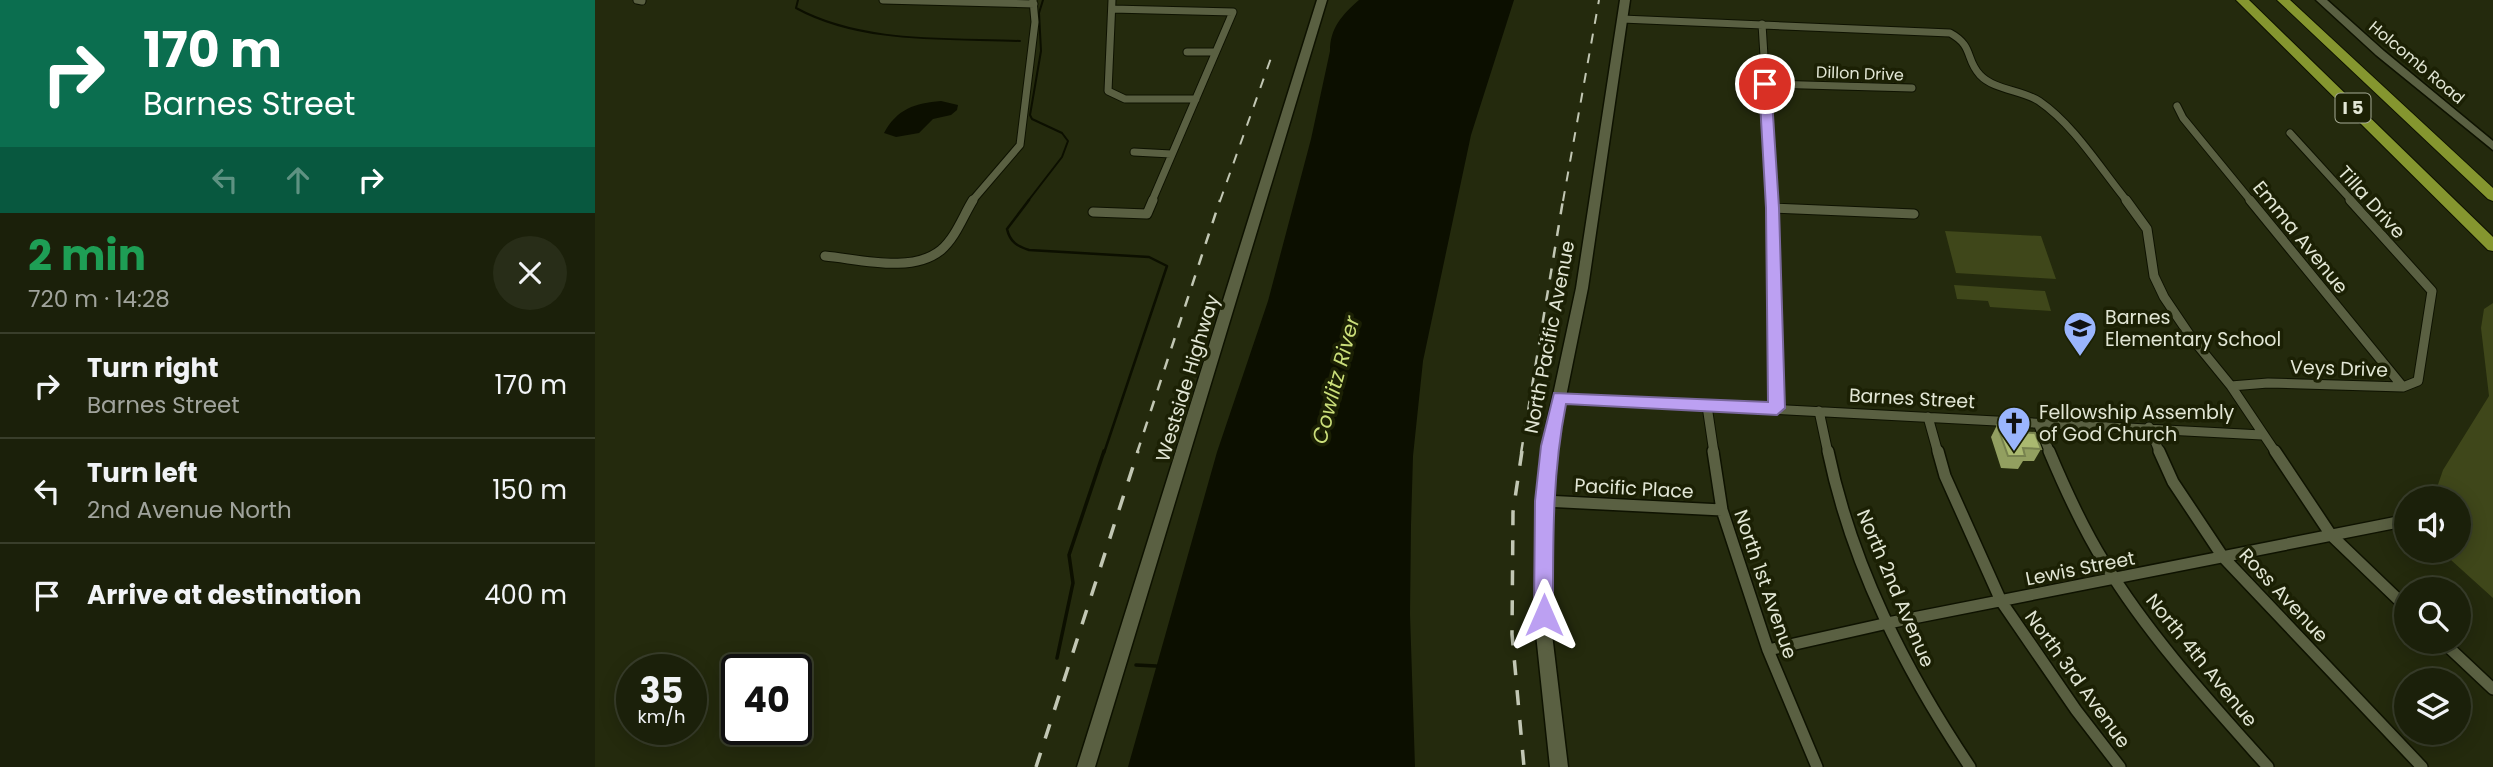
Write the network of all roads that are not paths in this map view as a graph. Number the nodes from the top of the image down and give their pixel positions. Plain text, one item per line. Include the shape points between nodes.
1 (637, 0) edge
2 (883, 0) edge
3 (1322, 0) edge
4 (1625, 0) edge
5 (2242, 0) edge
6 (2283, 0) edge
7 (2321, 0) edge
8 (642, 1) edge
9 (1034, 2) edge
10 (1112, 4) edge
11 (1622, 19) junction
12 (1762, 24) junction
13 (1187, 52) dead end
14 (1215, 52) junction
15 (1765, 84) junction
16 (1912, 88) dead end
17 (1196, 99) junction
18 (2177, 106) dead end
19 (2290, 133) dead end
20 (2493, 147) edge
21 (1135, 152) dead end
22 (1171, 154) junction
23 (2493, 196) edge
24 (1773, 208) junction
25 (1093, 212) dead end
26 (1914, 214) dead end
27 (2493, 246) edge
28 (825, 256) dead end
29 (2432, 291) joint
30 (2231, 386) junction
31 (2403, 387) junction
32 (1559, 398) junction
33 (1707, 406) junction
34 (1777, 408) junction
35 (1819, 411) junction
36 (1928, 417) junction
37 (2038, 423) junction
38 (2149, 427) junction
39 (2262, 435) junction
40 (1544, 501) junction
41 (1722, 510) junction
42 (2394, 523) edge
43 (2331, 535) junction
44 (2223, 557) junction
45 (2115, 579) junction
46 (2394, 595) edge
47 (2001, 601) junction
48 (1888, 623) junction
49 (1768, 650) junction
50 (2456, 654) edge
51 (2493, 690) edge
52 (1086, 767) edge
53 (1559, 767) edge
54 (1817, 767) edge
55 (1970, 767) edge
56 (2120, 767) edge
57 (2268, 767) edge
58 (2423, 767) edge

1 - 8 street
2 - 9 street
3 - 52 street, Westside Highway
4 - 11 street, North Pacific Avenue
5 - 27 highway, I 5
6 - 23 highway, I 5
7 - 20 street, Holcomb Road
9 - 28 street via 1020,145 974,198 942,249 912,261
10 - 14 street via 1233,12
10 - 17 street via 1108,91 1125,99
11 - 12 street
11 - 32 street, North Pacific Avenue via 1582,288
12 - 15 street
12 - 30 street via 1950,33 1963,40 1979,74 2036,99 2057,115 2143,221 2151,234 2157,284
13 - 14 street
14 - 17 street
15 - 16 street, Dillon Drive
15 - 24 street
17 - 22 street
18 - 31 street, Emma Avenue
19 - 29 street, Tilla Drive
21 - 22 street
22 - 25 street via 1147,214
24 - 26 street
24 - 34 street
29 - 31 street, Veys Drive via 2418,381
30 - 31 street, Veys Drive
30 - 39 street
32 - 33 street, Barnes Street
32 - 40 street, North Pacific Avenue
33 - 34 street, Barnes Street
33 - 41 street, North 1st Avenue
34 - 35 street, Barnes Street
35 - 36 street, Barnes Street
35 - 48 street, North 2nd Avenue via 1848,529
36 - 37 street, Barnes Street
36 - 47 street, North 3rd Avenue via 1945,476
37 - 38 street, Barnes Street
37 - 45 street, North 4th Avenue via 2060,481
38 - 39 street, Barnes Street
38 - 44 street, Ross Avenue via 2173,482
39 - 43 street
40 - 41 street, Pacific Place
40 - 53 street, North Pacific Avenue via 1544,634
41 - 49 street, North 1st Avenue
42 - 43 street, Lewis Street
43 - 44 street, Lewis Street
43 - 46 street
44 - 45 street, Lewis Street
44 - 58 street, Ross Avenue
45 - 47 street, Lewis Street
45 - 57 street, North 4th Avenue via 2179,666
47 - 48 street, Lewis Street
47 - 56 street, North 3rd Avenue
48 - 49 street, Lewis Street
48 - 55 street, North 2nd Avenue via 1936,718
49 - 54 street, North 1st Avenue
50 - 51 street

